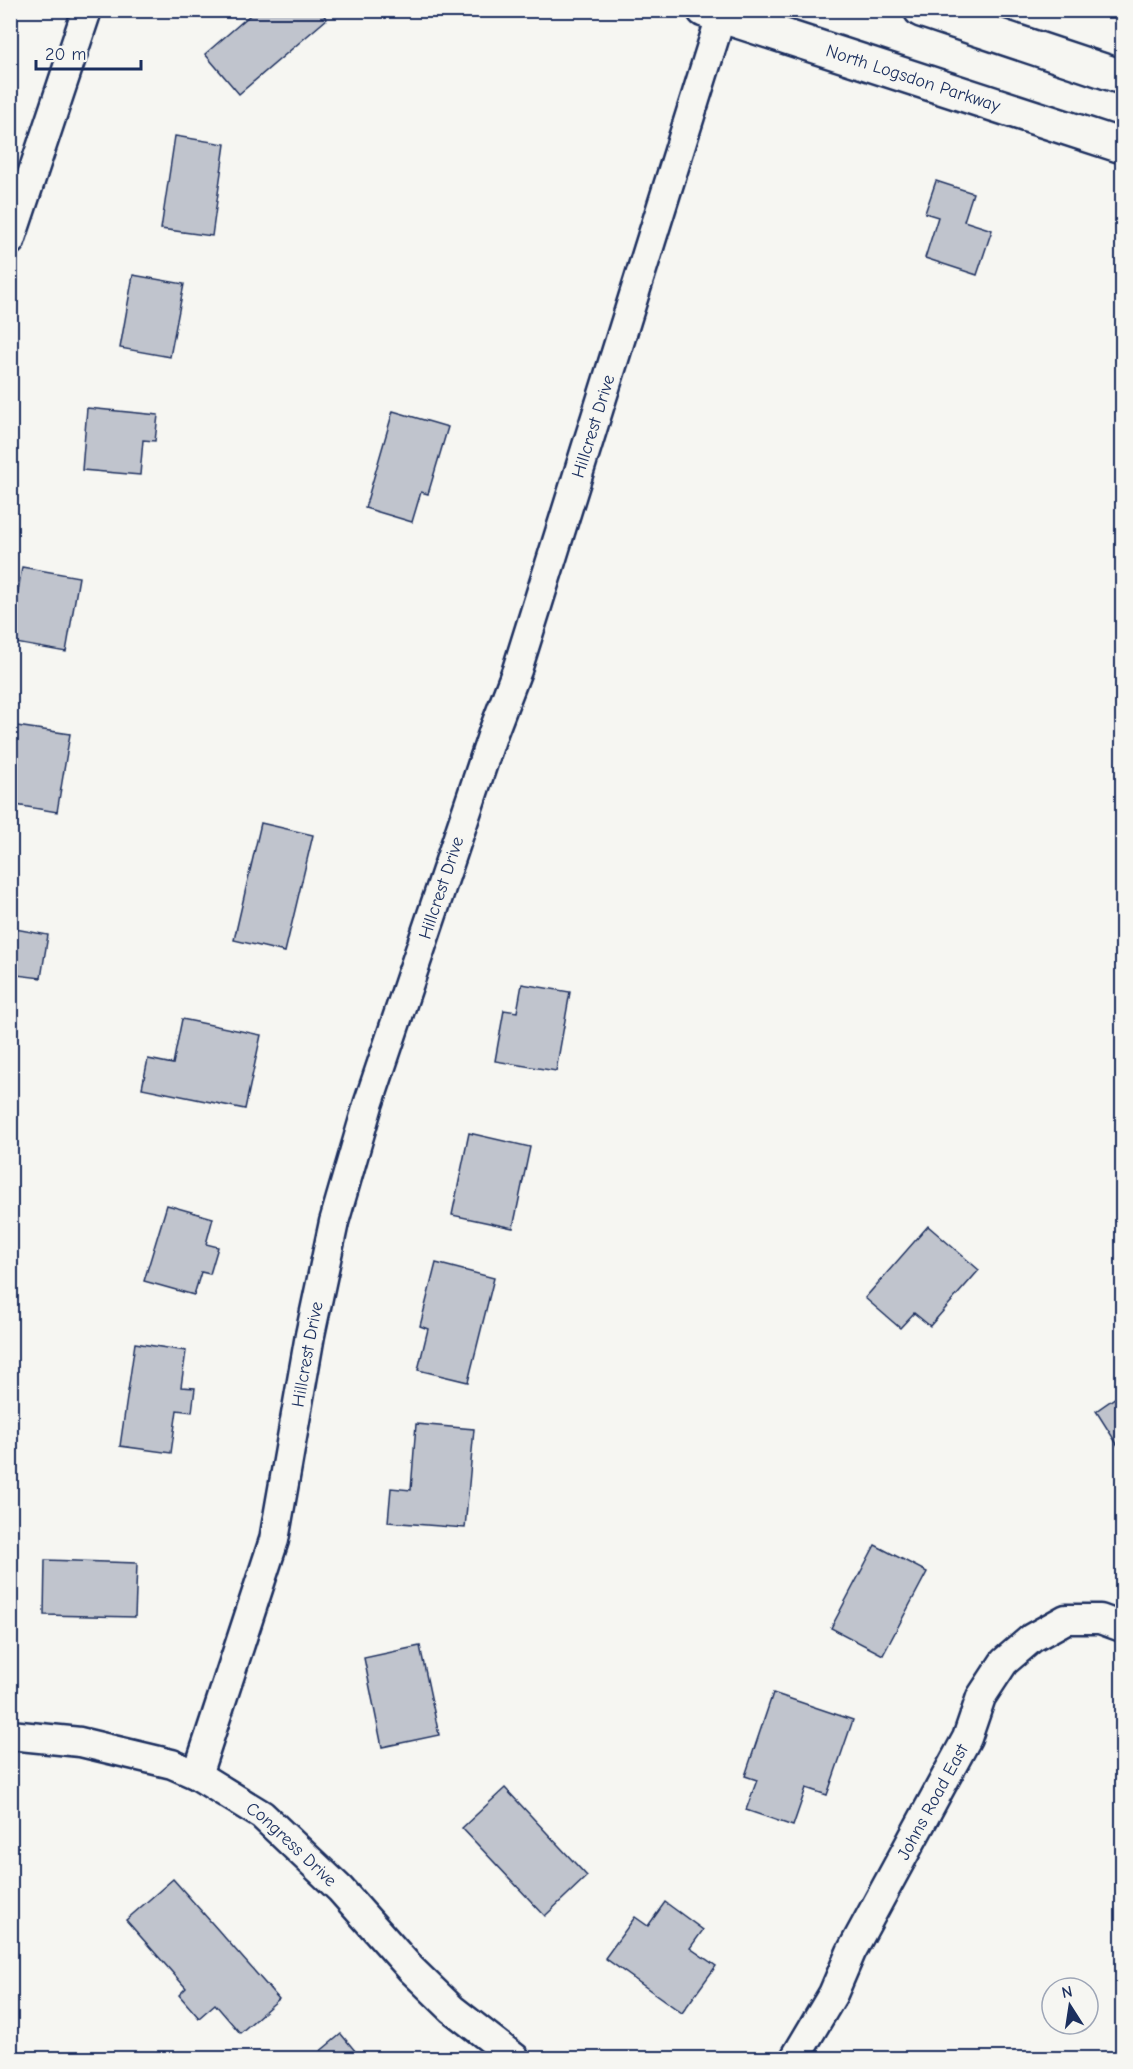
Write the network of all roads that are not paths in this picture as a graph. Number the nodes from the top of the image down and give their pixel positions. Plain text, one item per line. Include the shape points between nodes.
1 (87, 10) edge
2 (921, 10) edge
3 (716, 12) edge
4 (1122, 77) edge
5 (1122, 146) edge
6 (10, 241) edge
7 (1122, 1627) edge
8 (10, 1735) edge
9 (197, 1775) junction
10 (516, 2058) edge
11 (795, 2058) edge

1 - 6 street
2 - 4 main road
3 - 5 main road, North Logsdon Parkway
3 - 9 street, Hillcrest Drive via 517,670 368,1105 334,1222 309,1335 274,1540
7 - 11 street, Johns Road East via 1100,1619 1066,1619 1032,1638 1004,1662 981,1697 967,1738 851,1952 833,1994
8 - 9 street, Congress Drive via 80,1742 172,1764
9 - 10 street, Congress Drive via 262,1815 340,1889 436,1993

